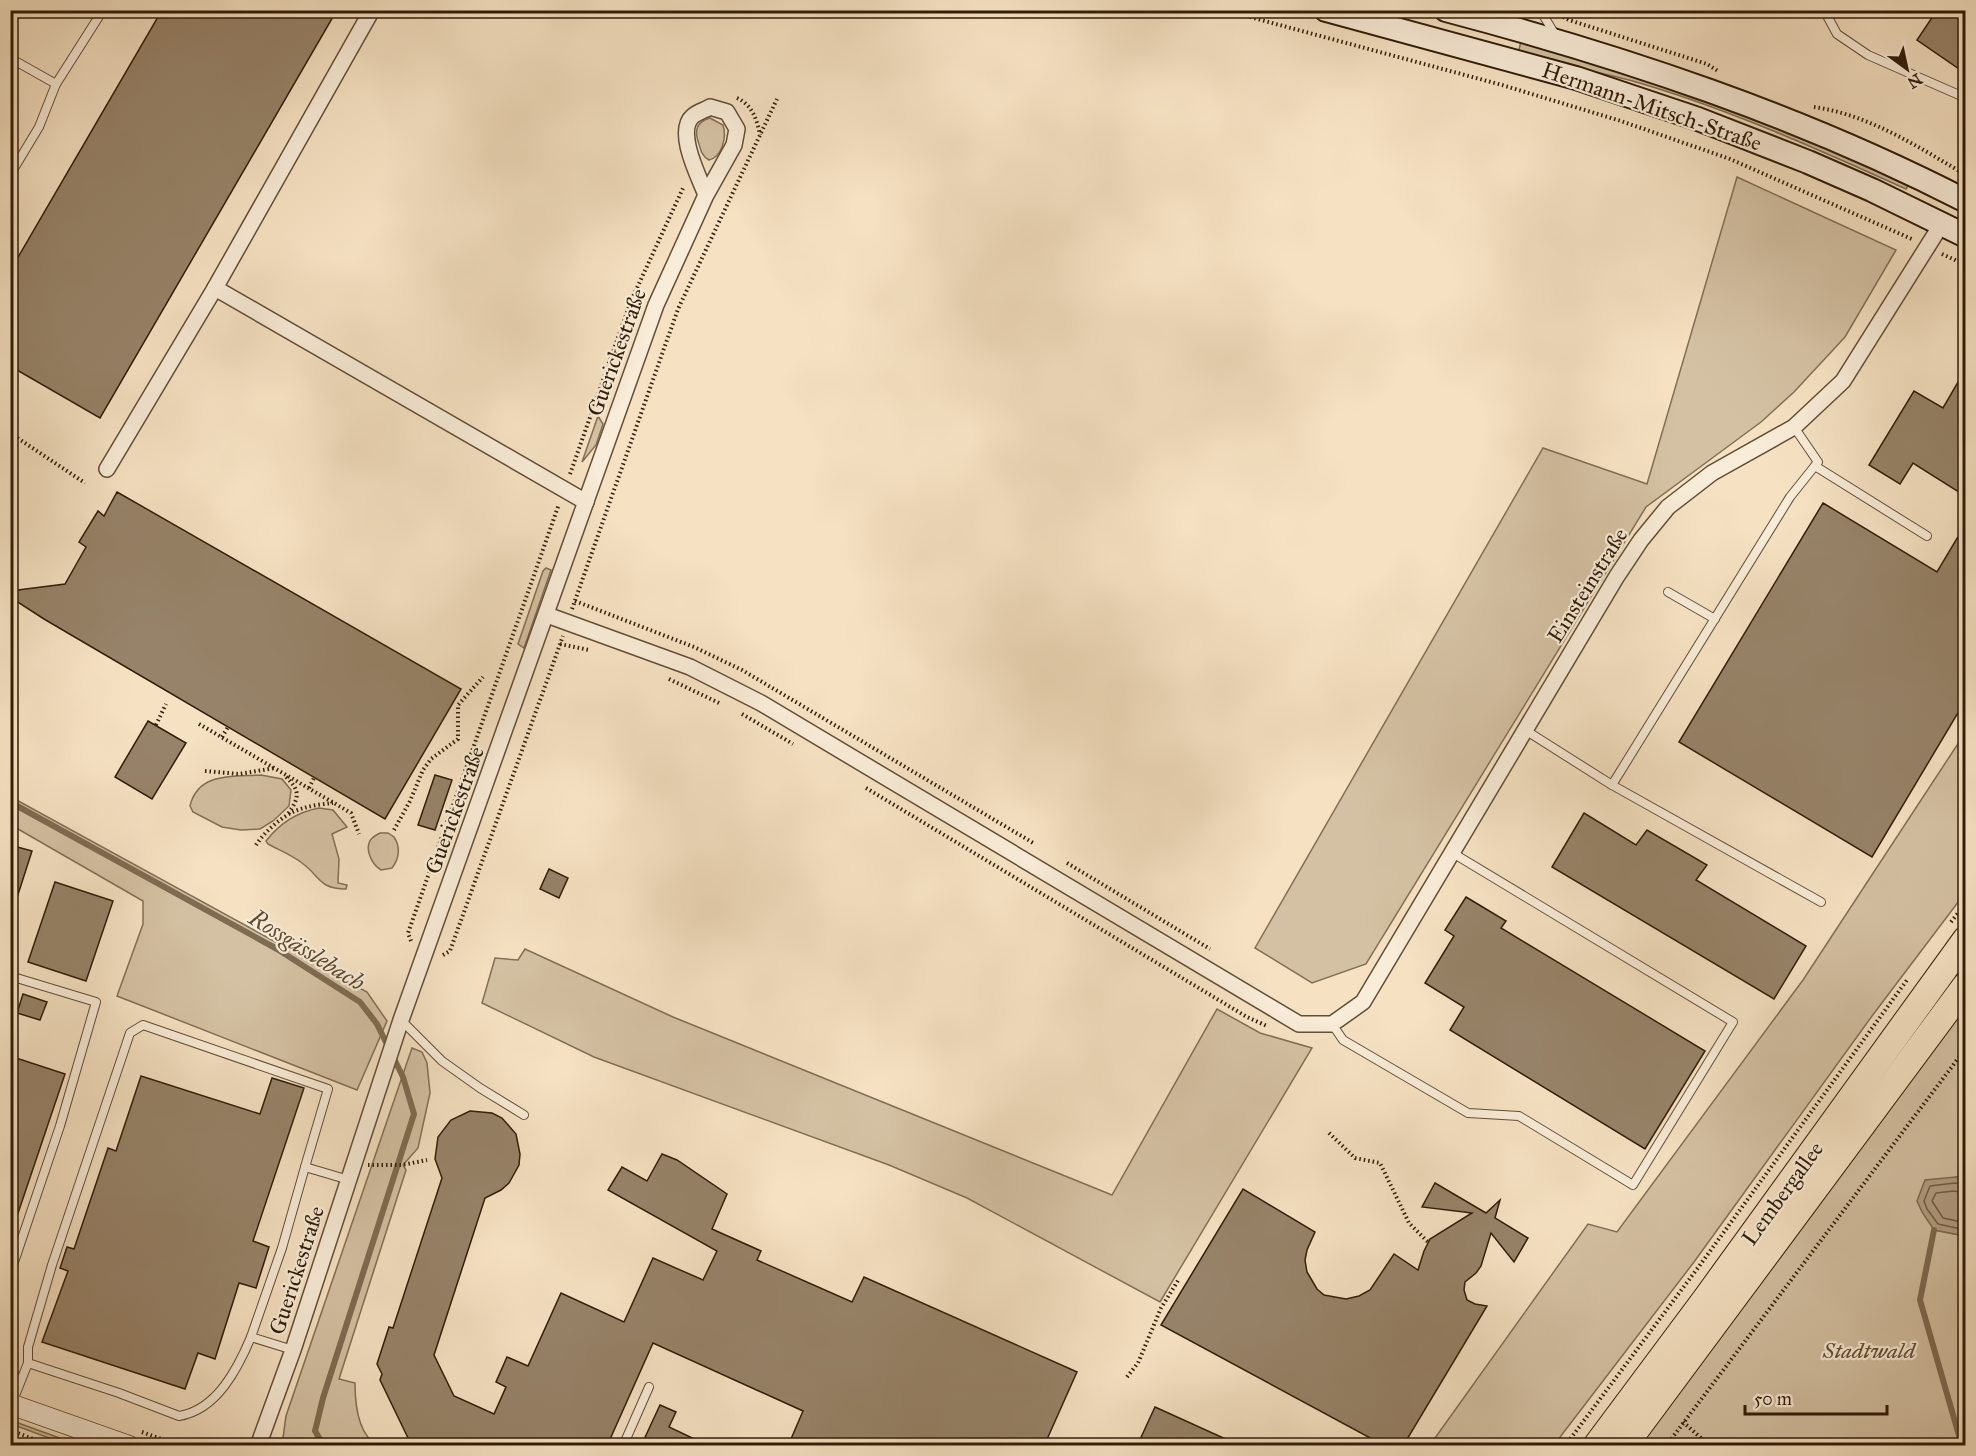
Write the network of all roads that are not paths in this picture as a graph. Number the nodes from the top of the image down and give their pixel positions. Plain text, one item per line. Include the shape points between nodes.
1 (103, 10) edge
2 (372, 10) edge
3 (1326, 10) edge
4 (1446, 10) edge
5 (1540, 10) edge
6 (1824, 10) edge
7 (1490, 16) edge
8 (1560, 42) junction
9 (1481, 51) junction
10 (10, 58) edge
11 (56, 84) junction
12 (1965, 98) edge
13 (10, 175) edge
14 (706, 195) junction
15 (1962, 197) edge
16 (1941, 225) junction
17 (1965, 236) edge
18 (215, 288) junction
19 (1794, 427) junction
20 (1815, 465) junction
21 (107, 469) dead end
22 (586, 502) junction
23 (1927, 536) dead end
24 (1668, 592) dead end
25 (547, 615) junction
26 (1714, 619) junction
27 (1524, 730) junction
28 (1612, 785) junction
29 (1451, 852) junction
30 (1821, 902) dead end
31 (1955, 935) edge
32 (10, 976) edge
33 (1965, 985) edge
34 (1332, 1024) junction
35 (399, 1027) junction
36 (524, 1115) dead end
37 (305, 1167) junction
38 (349, 1180) junction
39 (10, 1274) edge
40 (251, 1337) junction
41 (293, 1350) junction
42 (28, 1363) junction
43 (650, 1388) dead end
44 (11, 1404) edge
45 (129, 1446) edge
46 (258, 1446) edge
47 (622, 1446) edge
48 (1596, 1446) edge
49 (1624, 1446) edge

1 - 11 lane
2 - 18 street
3 - 9 main road, Hermann-Mitsch-Straße
4 - 7 main road, Hermann-Mitsch-Straße
5 - 8 lane
6 - 12 lane via 1837,34 1868,55
7 - 8 main road, Hermann-Mitsch-Straße
7 - 9 main road
8 - 15 main road, Hermann-Mitsch-Straße via 1735,101
9 - 16 main road, Hermann-Mitsch-Straße via 1698,119 1819,167
10 - 11 lane
11 - 13 lane via 39,127
14 - 14 street, Guerickestraße via 687,144 686,129 692,117 710,107 727,112 737,129 734,145
14 - 22 street, Guerickestraße via 656,305
15 - 16 main road
16 - 17 main road, Hermann-Mitsch-Straße
16 - 19 street, Einsteinstraße via 1843,381
18 - 21 street
18 - 22 street
19 - 20 lane via 1818,462
19 - 27 street, Einsteinstraße via 1712,473 1668,507 1617,576
20 - 23 lane
20 - 26 lane via 1790,497
22 - 25 street, Guerickestraße
24 - 26 lane
25 - 34 street via 690,667 761,703 1299,1024
25 - 35 street, Guerickestraße
26 - 28 lane
27 - 28 lane
27 - 29 street, Einsteinstraße
28 - 30 lane
29 - 34 street, Einsteinstraße via 1362,1002
29 - 34 lane via 1733,1022 1633,1185 1519,1116 1468,1113 1343,1040
31 - 48 main road, Lembergallee via 1707,1297
32 - 39 lane via 96,1002 60,1126
33 - 49 main road, Lembergallee
35 - 36 lane via 480,1088
35 - 38 street, Guerickestraße
37 - 38 lane
37 - 40 lane
37 - 42 lane via 328,1089 143,1025 130,1033 52,1265 28,1347
38 - 41 street, Guerickestraße
40 - 41 lane
40 - 42 lane via 239,1366 220,1390 203,1407 179,1416
41 - 46 street, Guerickestraße
42 - 44 lane
43 - 47 lane
44 - 45 street

